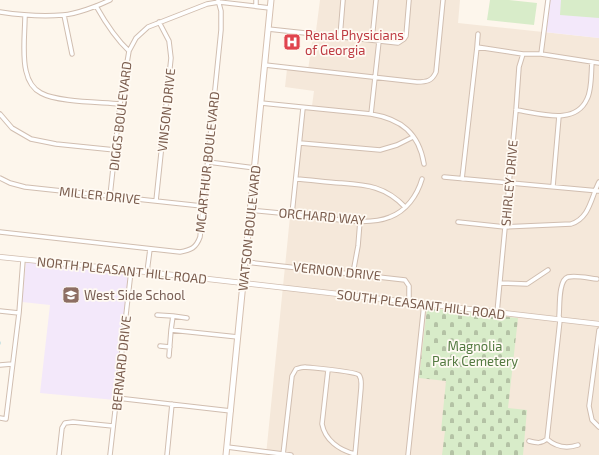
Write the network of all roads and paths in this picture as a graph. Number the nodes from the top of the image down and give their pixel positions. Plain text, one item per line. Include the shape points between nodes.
1 (110, 0) edge
2 (256, 0) edge
3 (271, 0) edge
4 (344, 0) edge
5 (376, 0) edge
6 (409, 0) edge
7 (443, 0) edge
8 (548, 0) edge
9 (218, 1) edge
10 (96, 6) junction
11 (256, 6) junction
12 (270, 8) junction
13 (0, 12) edge
14 (24, 15) junction
15 (64, 16) junction
16 (159, 22) junction
17 (268, 29) junction
18 (478, 34) dead end
19 (340, 37) junction
20 (372, 40) junction
21 (378, 41) junction
22 (478, 47) junction
23 (128, 51) junction
24 (72, 54) dead end
25 (522, 54) junction
26 (541, 54) junction
27 (592, 62) junction
28 (599, 63) edge
29 (265, 65) junction
30 (375, 77) junction
31 (261, 103) junction
32 (120, 104) junction
33 (303, 108) junction
34 (516, 110) junction
35 (0, 114) edge
36 (371, 114) junction
37 (559, 116) junction
38 (413, 137) junction
39 (300, 143) junction
40 (115, 150) junction
41 (208, 162) junction
42 (424, 164) dead end
43 (255, 168) junction
44 (444, 177) dead end
45 (0, 178) edge
46 (296, 179) junction
47 (422, 179) dead end
48 (462, 179) junction
49 (509, 182) junction
50 (599, 182) edge
51 (552, 186) junction
52 (597, 190) edge
53 (110, 196) junction
54 (156, 201) junction
55 (202, 206) junction
56 (405, 207) junction
57 (250, 210) junction
58 (292, 214) junction
59 (360, 221) junction
60 (458, 222) dead end
61 (505, 227) junction
62 (0, 232) edge
63 (150, 249) junction
64 (0, 258) edge
65 (23, 260) junction
66 (246, 262) junction
67 (548, 270) dead end
68 (131, 271) junction
69 (147, 272) junction
70 (353, 273) junction
71 (597, 279) dead end
72 (243, 283) junction
73 (500, 283) junction
74 (409, 301) junction
75 (424, 304) junction
76 (0, 311) edge
77 (19, 313) junction
78 (497, 313) junction
79 (157, 315) dead end
80 (173, 316) junction
81 (187, 318) dead end
82 (560, 320) junction
83 (599, 324) edge
84 (171, 330) junction
85 (599, 330) edge
86 (238, 337) junction
87 (160, 346) dead end
88 (170, 347) junction
89 (169, 356) dead end
90 (12, 364) junction
91 (0, 366) edge
92 (328, 370) junction
93 (117, 398) junction
94 (172, 404) junction
95 (230, 411) junction
96 (0, 418) edge
97 (114, 426) junction
98 (599, 427) edge
99 (547, 439) junction
100 (529, 441) dead end
101 (578, 445) dead end
102 (226, 447) junction
103 (284, 454) edge
104 (355, 454) edge
105 (59, 455) edge
106 (110, 455) edge
107 (167, 455) edge
108 (226, 455) edge
109 (291, 455) edge
110 (408, 455) edge

1 - 10 street
2 - 11 street
3 - 12 main road, WATSON BOULEVARD
4 - 19 street
5 - 20 street
6 - 21 street via 404,39 394,43
7 - 30 street via 434,78 426,82 417,82
8 - 26 street
9 - 11 street, DIGGS BOULEVARD
9 - 16 street, DIGGS BOULEVARD
9 - 41 street, MCARTHUR BOULEVARD via 221,30
10 - 15 street
10 - 23 street via 104,21
11 - 12 street, DIGGS BOULEVARD
12 - 17 main road, WATSON BOULEVARD
13 - 14 street
14 - 15 street
14 - 32 street via 26,70 30,83 35,88 54,98
15 - 24 street
16 - 23 street, DIGGS BOULEVARD via 144,30
16 - 54 street, VINSON DRIVE via 169,41 171,58
17 - 19 street
17 - 29 main road, WATSON BOULEVARD
18 - 22 street
19 - 20 street
20 - 21 street
21 - 30 street
22 - 25 street
22 - 48 street
23 - 32 street, DIGGS BOULEVARD
25 - 26 street
25 - 34 street, SHIRLEY DRIVE
26 - 27 street
27 - 28 street
27 - 37 street via 589,93 584,104 571,115
29 - 30 street
29 - 31 main road, WATSON BOULEVARD
30 - 36 street
31 - 33 street
31 - 43 main road, WATSON BOULEVARD
32 - 40 street, DIGGS BOULEVARD
33 - 36 street
33 - 39 street
34 - 37 street
34 - 49 street, SHIRLEY DRIVE
35 - 40 street via 12,128 31,139
36 - 38 street via 394,120
37 - 51 street
38 - 39 street via 380,150
38 - 42 street
39 - 46 street
40 - 53 street, DIGGS BOULEVARD
41 - 43 street
41 - 55 street, MCARTHUR BOULEVARD
43 - 57 main road, WATSON BOULEVARD
44 - 48 street
45 - 53 street, MILLER DRIVE via 25,187
46 - 56 street via 370,185 389,193
46 - 58 street
47 - 56 street, ORCHARD WAY via 414,198
48 - 49 street
49 - 51 street
49 - 61 street, SHIRLEY DRIVE
50 - 52 street
51 - 52 street
52 - 61 street via 583,217 572,224
53 - 54 street, MILLER DRIVE
54 - 55 street, MILLER DRIVE
55 - 63 street, MCARTHUR BOULEVARD via 197,245 180,252
56 - 59 street, ORCHARD WAY via 389,218
57 - 58 street, ORCHARD WAY
57 - 66 main road, WATSON BOULEVARD
58 - 59 street, ORCHARD WAY
59 - 70 street
60 - 61 street
61 - 73 street, SHIRLEY DRIVE
62 - 63 street, MCARTHUR BOULEVARD
63 - 69 street
64 - 65 street, NORTH PLEASANT HILL ROAD
65 - 68 street, NORTH PLEASANT HILL ROAD
65 - 77 street
66 - 70 street, VERNON DRIVE
66 - 72 main road, WATSON BOULEVARD
67 - 73 street via 527,284
68 - 69 street, NORTH PLEASANT HILL ROAD
68 - 93 street, BERNARD DRIVE
69 - 72 street, NORTH PLEASANT HILL ROAD
70 - 74 street, VERNON DRIVE via 405,280 409,286
71 - 82 street via 574,277 563,281
72 - 74 street, SOUTH PLEASANT HILL ROAD
72 - 86 main road, WATSON BOULEVARD
73 - 78 street, SHIRLEY DRIVE
74 - 75 street, SOUTH PLEASANT HILL ROAD
75 - 78 street, SOUTH PLEASANT HILL ROAD
75 - 110 street
76 - 77 street
77 - 90 street
78 - 82 street, SOUTH PLEASANT HILL ROAD
79 - 80 street
80 - 81 street
80 - 84 street
82 - 83 street, SOUTH PLEASANT HILL ROAD
82 - 99 street
84 - 86 street
84 - 88 street
85 - 98 street via 589,406 592,420
86 - 95 main road, WATSON BOULEVARD
87 - 88 street
88 - 89 street
90 - 91 street
90 - 96 street via 6,419
92 - 103 street via 304,367 296,369 292,376
92 - 104 street via 322,424 324,431 343,451
92 - 104 street via 355,373 361,380
93 - 94 street
93 - 97 street, BERNARD DRIVE
94 - 95 street
94 - 107 street
95 - 102 main road, WATSON BOULEVARD
97 - 105 street via 65,423 62,428
97 - 106 street, BERNARD DRIVE
99 - 100 street via 538,443
99 - 101 street via 554,445
102 - 103 street
102 - 108 main road, WATSON BOULEVARD
103 - 109 street

